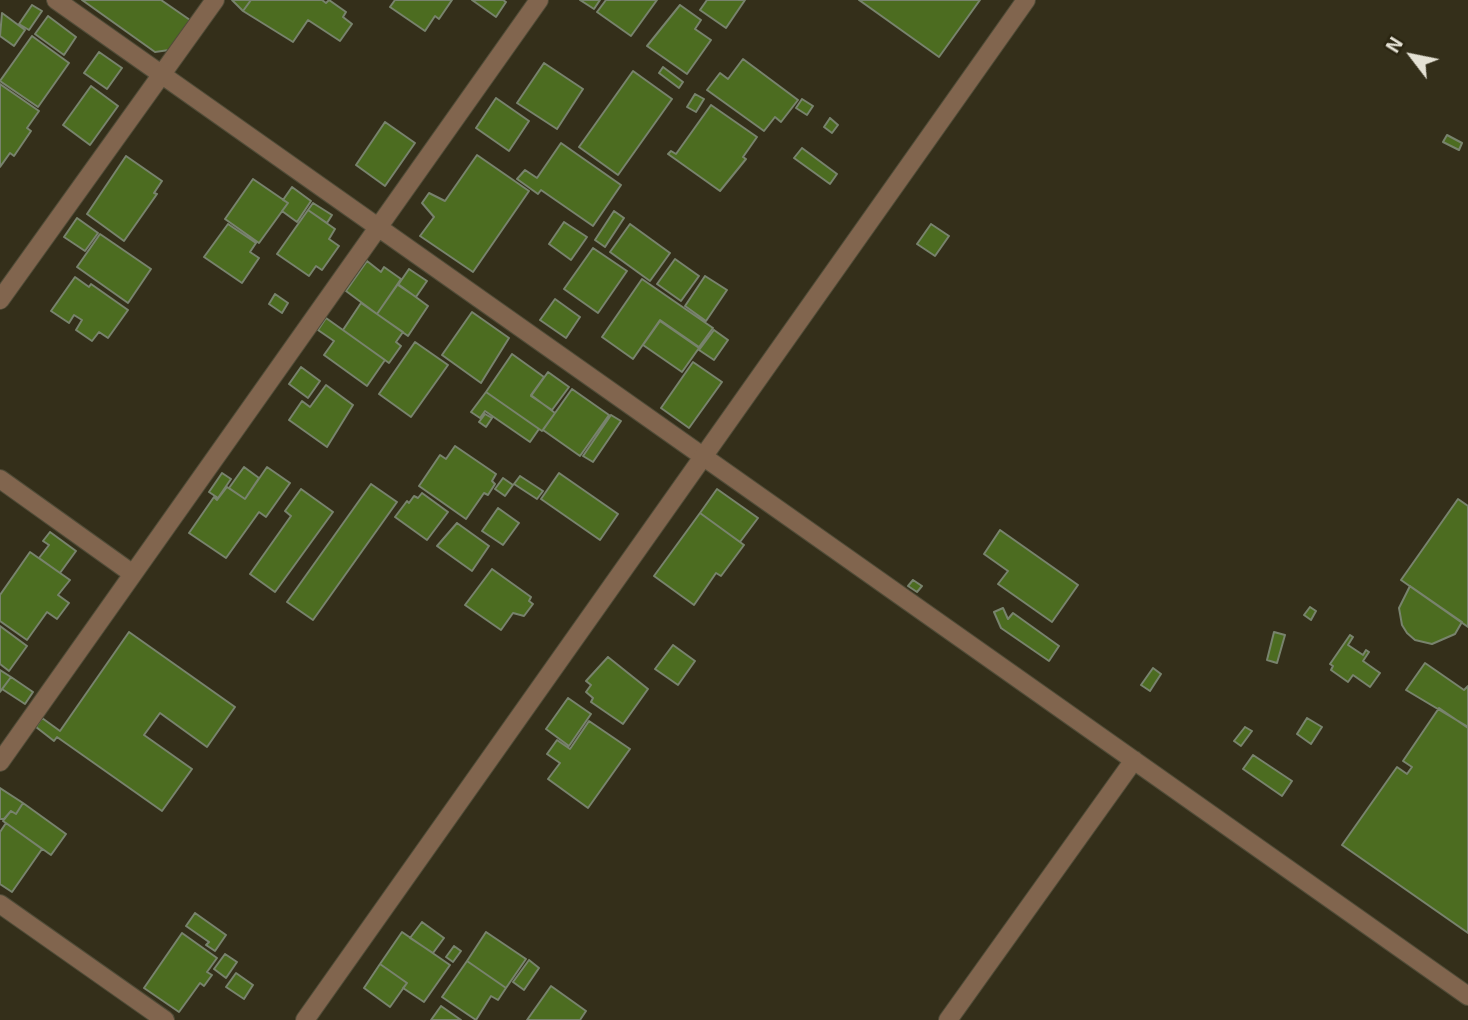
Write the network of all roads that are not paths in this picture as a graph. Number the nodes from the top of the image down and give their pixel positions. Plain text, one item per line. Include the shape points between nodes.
1 (55, 0) edge
2 (215, 0) edge
3 (539, 0) edge
4 (1026, 0) edge
5 (161, 75) junction
6 (378, 228) junction
7 (0, 300) edge
8 (704, 455) junction
9 (0, 479) edge
10 (133, 574) junction
11 (1134, 760) junction
12 (0, 762) edge
13 (0, 904) edge
14 (1468, 996) edge
15 (164, 1020) edge
16 (305, 1020) edge
17 (947, 1020) edge

1 - 5 street
2 - 5 street
3 - 6 street
4 - 8 street
5 - 6 street
5 - 7 street
6 - 8 street
6 - 10 street
8 - 11 street
8 - 16 street
9 - 10 street
10 - 12 street
11 - 14 street
11 - 17 street
13 - 15 street

